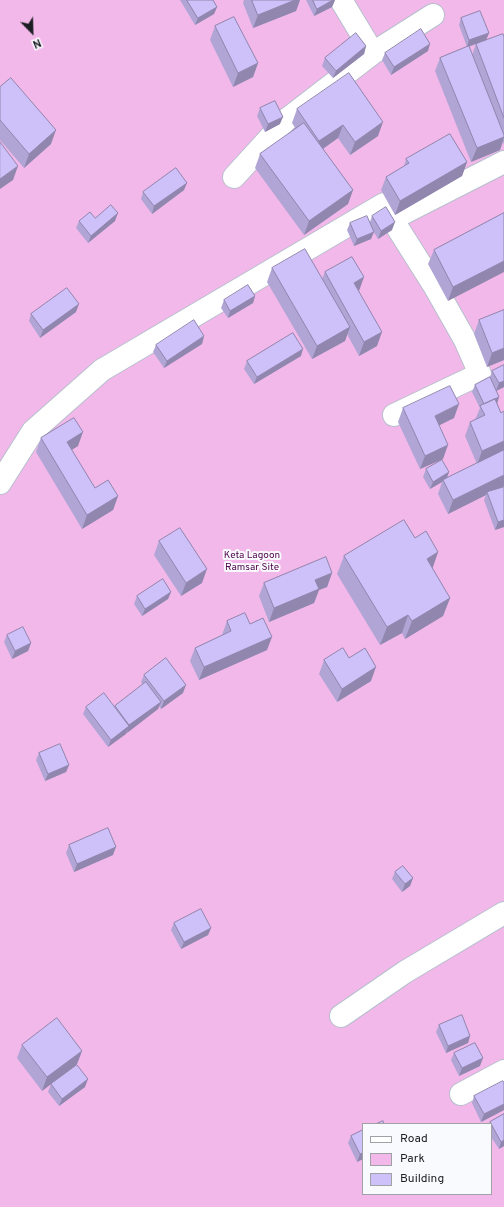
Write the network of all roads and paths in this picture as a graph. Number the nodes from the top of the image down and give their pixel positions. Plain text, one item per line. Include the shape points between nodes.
1 (341, 0) edge
2 (433, 15) dead end
3 (373, 53) junction
4 (504, 162) edge
5 (234, 177) dead end
6 (392, 218) junction
7 (394, 415) dead end
8 (0, 482) edge
9 (504, 913) edge
10 (341, 1016) dead end
11 (504, 1071) edge
12 (461, 1094) dead end

1 - 3 street
2 - 3 street
3 - 5 street via 286,120
4 - 6 street
6 - 7 street via 462,333 480,374
6 - 8 street via 384,204 102,370 33,431
9 - 10 street via 405,972
11 - 12 street

